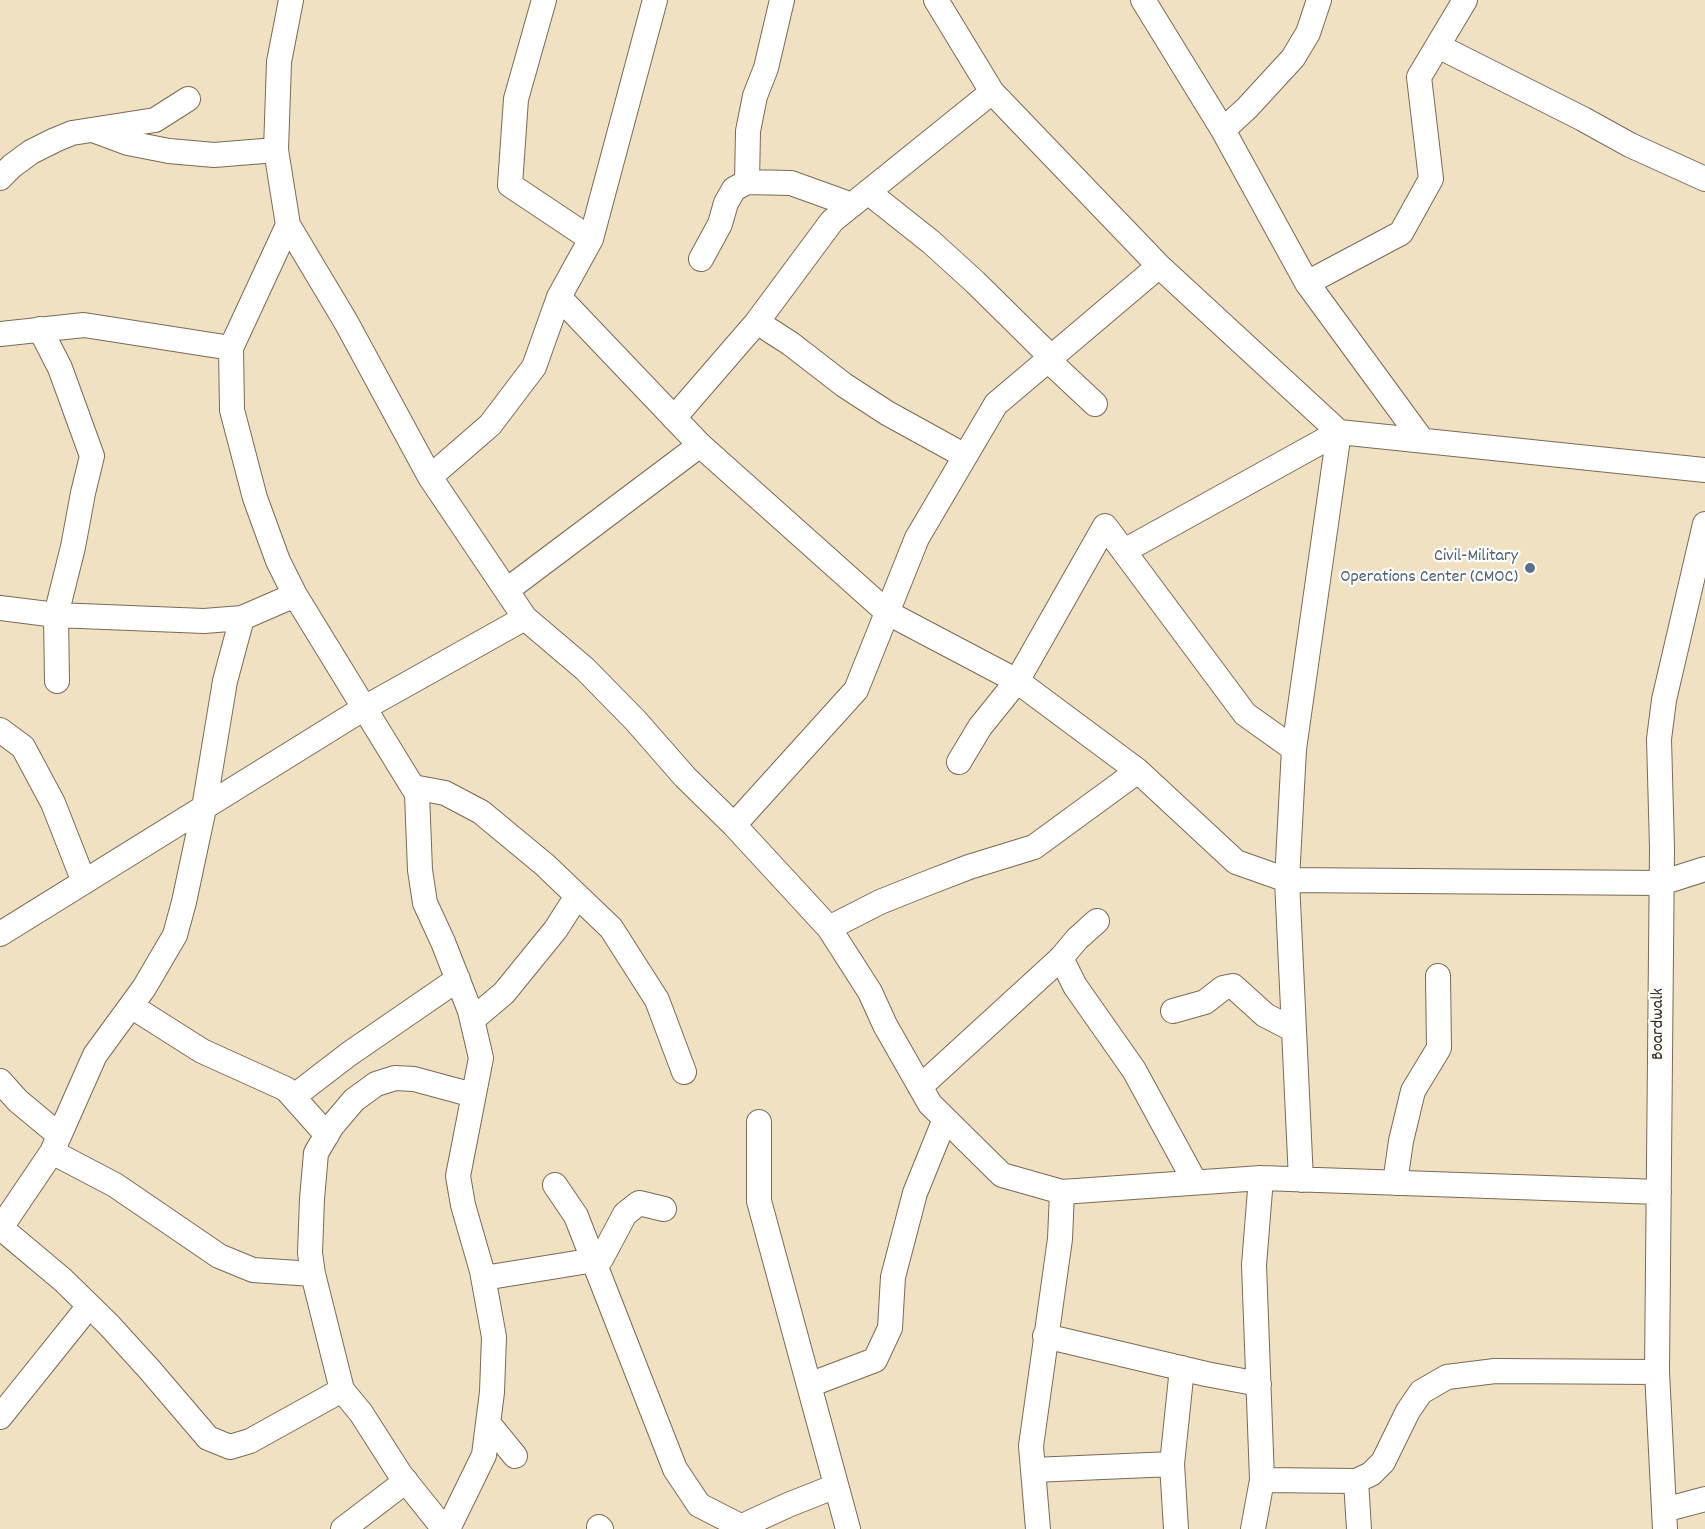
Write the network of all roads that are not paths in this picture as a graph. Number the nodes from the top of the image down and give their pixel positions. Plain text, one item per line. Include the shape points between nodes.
1 (291, 0) edge
2 (544, 0) edge
3 (655, 0) edge
4 (782, 0) edge
5 (936, 0) edge
6 (1143, 0) edge
7 (1319, 0) edge
8 (1465, 0) edge
9 (1438, 46) junction
10 (992, 92) junction
11 (188, 99) dead end
12 (92, 130) junction
13 (1223, 130) junction
14 (276, 150) junction
15 (0, 178) edge
16 (1705, 179) edge
17 (747, 182) junction
18 (860, 199) junction
19 (288, 225) junction
20 (591, 239) junction
21 (701, 259) dead end
22 (1159, 266) junction
23 (1307, 283) junction
24 (559, 297) junction
25 (757, 322) junction
26 (40, 329) junction
27 (0, 334) edge
28 (231, 348) junction
29 (1049, 359) junction
30 (1095, 404) dead end
31 (674, 418) junction
32 (1340, 432) junction
33 (1422, 440) junction
34 (700, 445) junction
35 (965, 456) junction
36 (1705, 470) edge
37 (430, 477) junction
38 (1705, 524) edge
39 (1124, 551) junction
40 (507, 590) junction
41 (295, 595) junction
42 (0, 608) edge
43 (888, 614) junction
44 (56, 615) junction
45 (242, 618) junction
46 (525, 618) junction
47 (57, 681) dead end
48 (1017, 681) junction
49 (366, 707) junction
50 (0, 730) edge
51 (1294, 749) junction
52 (959, 762) dead end
53 (1138, 771) junction
54 (413, 787) junction
55 (204, 808) junction
56 (734, 825) junction
57 (1705, 869) edge
58 (1287, 880) junction
59 (84, 882) junction
60 (1660, 883) junction
61 (577, 896) junction
62 (1097, 921) dead end
63 (829, 928) junction
64 (0, 934) edge
65 (1061, 958) junction
66 (1438, 976) dead end
67 (458, 979) junction
68 (131, 1006) junction
69 (1173, 1011) dead end
70 (472, 1020) junction
71 (1294, 1030) junction
72 (684, 1072) dead end
73 (0, 1081) edge
74 (921, 1087) junction
75 (473, 1095) junction
76 (293, 1097) junction
77 (945, 1119) junction
78 (759, 1122) dead end
79 (327, 1135) junction
80 (55, 1143) junction
81 (1261, 1178) junction
82 (1301, 1180) junction
83 (1195, 1182) junction
84 (1395, 1183) junction
85 (555, 1185) dead end
86 (1062, 1192) junction
87 (1659, 1192) junction
88 (664, 1209) dead end
89 (0, 1228) edge
90 (592, 1261) junction
91 (313, 1274) junction
92 (484, 1278) junction
93 (89, 1306) junction
94 (1045, 1336) junction
95 (1182, 1368) junction
96 (1657, 1372) junction
97 (1259, 1384) junction
98 (809, 1385) junction
99 (342, 1390) junction
100 (0, 1418) edge
101 (488, 1423) junction
102 (515, 1456) dead end
103 (1172, 1464) junction
104 (1033, 1470) junction
105 (1262, 1480) junction
106 (406, 1481) junction
107 (1356, 1481) junction
108 (836, 1485) junction
109 (1705, 1499) edge
110 (1664, 1519) edge
111 (741, 1528) edge
112 (343, 1529) edge
113 (446, 1529) edge
114 (848, 1529) edge
115 (1038, 1529) edge
116 (1176, 1529) edge
117 (1253, 1529) edge
118 (1359, 1529) edge

1 - 14 street via 279,62
2 - 20 street via 516,99 510,185
3 - 20 street
4 - 17 street via 748,131
5 - 10 street
6 - 13 street
7 - 13 street via 1308,33 1293,58
8 - 9 street
9 - 16 street via 1630,145
9 - 23 street via 1419,77 1431,179 1401,233
10 - 18 street
10 - 22 street
11 - 12 street via 155,120
12 - 14 street via 128,143 169,151 214,155
12 - 15 street via 72,133 31,152
13 - 23 street
14 - 19 street
17 - 18 street via 791,183
17 - 21 street via 734,189
18 - 25 street via 832,221
18 - 29 street via 930,242 975,282
19 - 28 street
19 - 37 street
20 - 24 street
22 - 29 street
22 - 32 street
23 - 33 street
24 - 31 street
24 - 37 street via 534,367 490,425
25 - 31 street
25 - 35 street via 887,413
26 - 27 street
26 - 28 street via 84,325
26 - 44 street via 60,368 92,456
28 - 41 street via 232,410 255,498
29 - 30 street
29 - 35 street via 996,404
31 - 34 street
32 - 33 street
32 - 39 street
32 - 51 street
33 - 36 street
34 - 40 street
34 - 43 street
35 - 43 street via 917,538
37 - 40 street
38 - 60 street, Boardwalk via 1661,719
39 - 48 street via 1105,526
39 - 51 street via 1245,714
40 - 46 street
41 - 45 street
41 - 49 street
42 - 44 street
43 - 48 street
43 - 56 street via 856,690
44 - 45 street via 204,621
44 - 47 street
45 - 55 street via 225,681
46 - 49 street
46 - 56 street via 585,669
48 - 52 street
48 - 53 street
49 - 54 street
49 - 55 street
50 - 59 street via 23,747 53,803
51 - 58 street
53 - 58 street via 1236,862
53 - 63 street via 1034,847 925,884
54 - 61 street via 445,793 481,812
54 - 67 street via 417,794 425,903
55 - 59 street
55 - 68 street via 175,935
56 - 63 street
57 - 60 street
58 - 60 street
58 - 71 street
59 - 64 street
60 - 87 street, Boardwalk
61 - 70 street via 556,929 504,993
61 - 72 street via 611,928 657,1000
62 - 65 street
63 - 74 street via 870,992
65 - 74 street
65 - 83 street via 1075,986 1134,1070
66 - 84 street via 1439,1048 1413,1092
67 - 70 street
67 - 76 street
68 - 76 street via 202,1051 286,1089
68 - 80 street via 95,1054
69 - 71 street via 1205,1002 1223,988 1233,986 1265,1015
70 - 75 street via 481,1058
71 - 82 street
73 - 80 street
74 - 77 street
75 - 79 street via 436,1083 395,1078 376,1084 354,1100
75 - 92 street via 458,1176
76 - 79 street
77 - 86 street via 1002,1175
77 - 98 street via 915,1193 893,1277 890,1328 875,1360
78 - 98 street via 759,1201
79 - 91 street via 316,1152 310,1253
80 - 89 street
80 - 91 street via 219,1256 253,1270
81 - 82 street
81 - 83 street
81 - 97 street via 1254,1265
82 - 84 street
83 - 86 street
84 - 87 street
85 - 90 street via 576,1216
86 - 94 street via 1060,1239
87 - 96 street, Boardwalk
88 - 90 street via 639,1203 625,1214 601,1259
89 - 93 street
90 - 92 street
90 - 111 street via 675,1469 699,1505
91 - 99 street
92 - 101 street via 494,1337
93 - 99 street via 208,1438 230,1447 250,1441
93 - 100 street
94 - 95 street
94 - 104 street via 1031,1446
95 - 97 street
95 - 103 street
96 - 107 street via 1495,1371 1448,1377 1421,1392 1383,1462
96 - 110 street, Boardwalk
97 - 105 street
98 - 108 street
99 - 106 street
101 - 102 street
101 - 113 street via 483,1455
103 - 104 street
103 - 116 street
104 - 115 street
105 - 107 street
105 - 117 street
106 - 112 street
106 - 113 street
107 - 118 street
108 - 111 street
108 - 114 street
109 - 110 street

